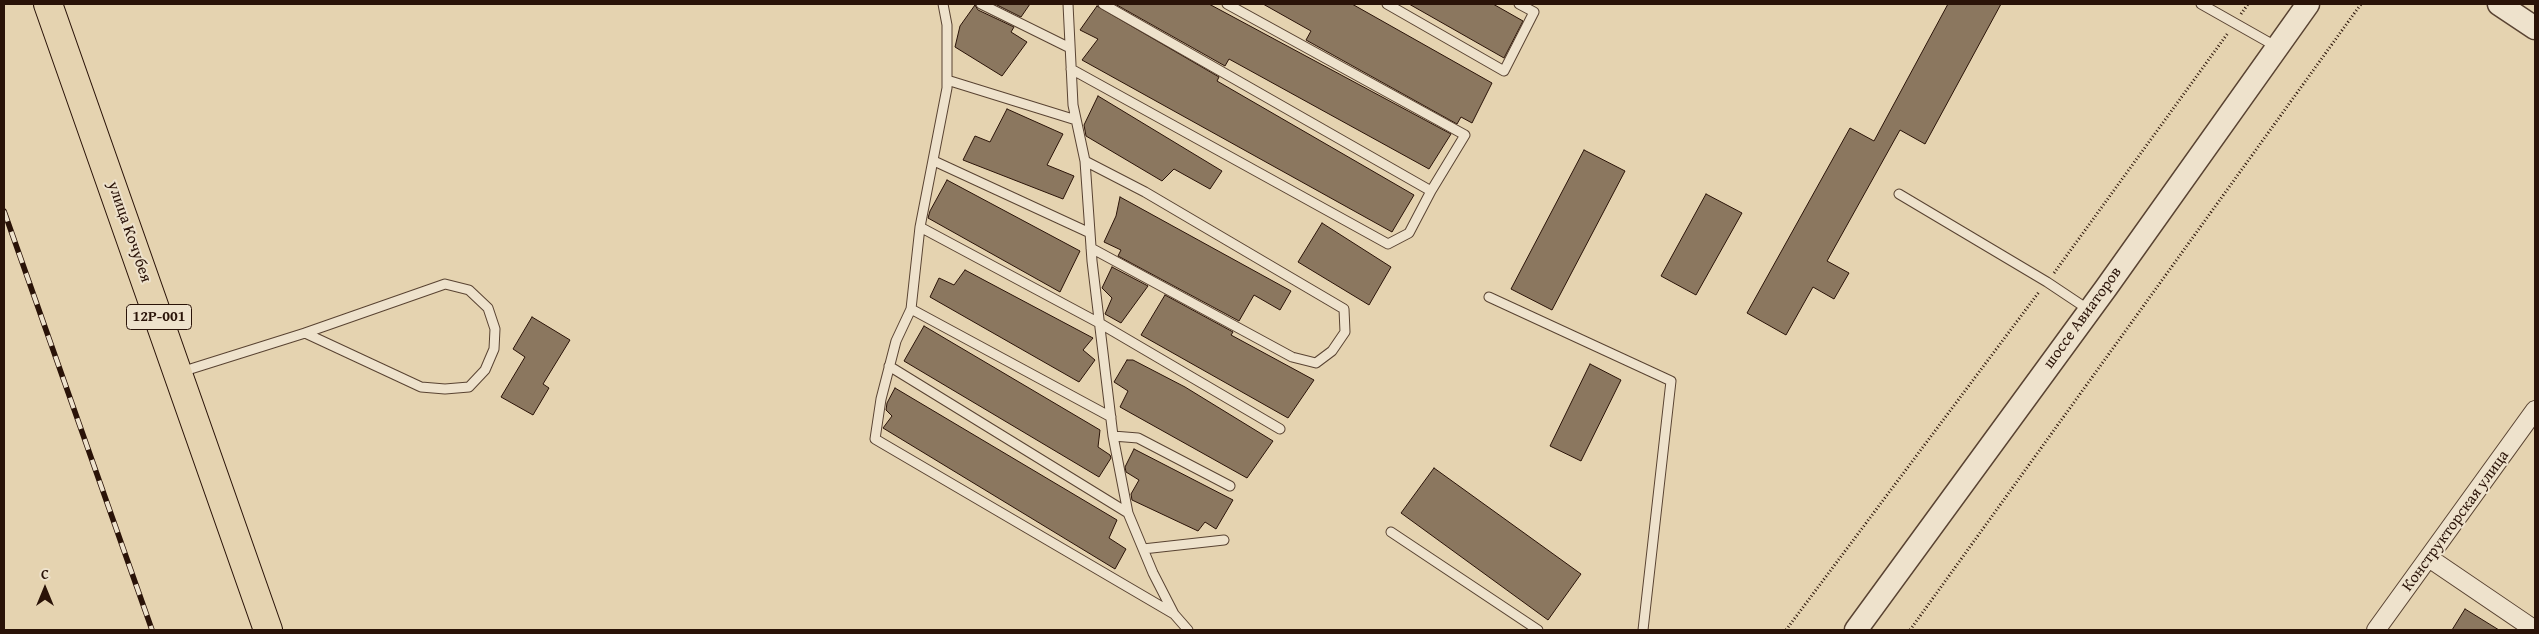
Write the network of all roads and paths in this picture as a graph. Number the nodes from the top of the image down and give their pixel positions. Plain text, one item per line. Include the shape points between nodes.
1 (48, 4) edge
2 (943, 4) edge
3 (981, 4) edge
4 (1068, 4) edge
5 (1103, 4) edge
6 (1227, 4) edge
7 (1387, 4) edge
8 (1519, 4) edge
9 (2201, 4) edge
10 (2248, 4) edge
11 (2308, 4) edge
12 (2361, 4) edge
13 (2500, 4) edge
14 (2236, 22) junction
15 (2535, 28) edge
16 (2277, 46) junction
17 (1070, 48) junction
18 (1071, 68) junction
19 (946, 80) junction
20 (1076, 120) junction
21 (934, 161) junction
22 (1085, 161) junction
23 (1431, 191) junction
24 (1899, 194) dead end
25 (920, 227) junction
26 (1090, 233) junction
27 (1091, 248) junction
28 (2047, 282) junction
29 (1489, 297) dead end
30 (912, 309) junction
31 (2089, 310) junction
32 (1101, 324) junction
33 (306, 332) junction
34 (889, 366) junction
35 (178, 373) junction
36 (2535, 410) edge
37 (1111, 417) junction
38 (1280, 429) dead end
39 (1113, 436) junction
40 (1230, 486) dead end
41 (1128, 513) junction
42 (1391, 532) dead end
43 (1224, 540) dead end
44 (1143, 549) junction
45 (2429, 558) junction
46 (1174, 614) junction
47 (268, 630) edge
48 (1188, 630) edge
49 (1538, 630) edge
50 (1643, 630) edge
51 (1786, 630) edge
52 (1856, 630) edge
53 (1910, 630) edge
54 (2376, 630) edge
55 (2535, 630) edge

1 - 35 main road, улица Кочубея / 12Р-001
2 - 19 lane
3 - 17 lane
4 - 17 lane
5 - 23 lane
6 - 23 lane via 1465,135
7 - 8 lane via 1504,71 1534,12
9 - 14 lane
10 - 14 path
11 - 16 street, шоссе Авиаторов
12 - 53 path
13 - 15 street
14 - 16 lane
14 - 28 path
16 - 31 street, шоссе Авиаторов
17 - 18 lane
18 - 20 lane
18 - 23 lane via 1388,244 1410,233
19 - 20 lane
19 - 21 lane
20 - 22 lane
21 - 25 lane
21 - 26 lane
22 - 26 lane
22 - 27 lane via 1145,192 1344,309 1345,332 1332,351 1316,363 1292,357
24 - 28 lane
25 - 30 lane
25 - 32 lane
26 - 27 lane
27 - 32 lane
28 - 31 lane
28 - 51 path
29 - 50 lane via 1671,382
30 - 34 lane via 896,341
30 - 37 lane
31 - 52 street, шоссе Авиаторов
32 - 37 lane
32 - 38 lane
33 - 33 lane via 421,386 445,389 469,386 485,370 494,349 495,329 488,308 469,290 445,284
33 - 35 lane
34 - 41 lane
34 - 46 lane via 875,439
35 - 47 main road, улица Кочубея / 12Р-001
36 - 45 street, Конструкторская улица
37 - 39 lane
39 - 40 lane via 1138,438
39 - 41 lane
41 - 44 lane
42 - 49 lane
43 - 44 lane
44 - 46 lane
45 - 54 street, Конструкторская улица
45 - 55 street
46 - 48 lane

